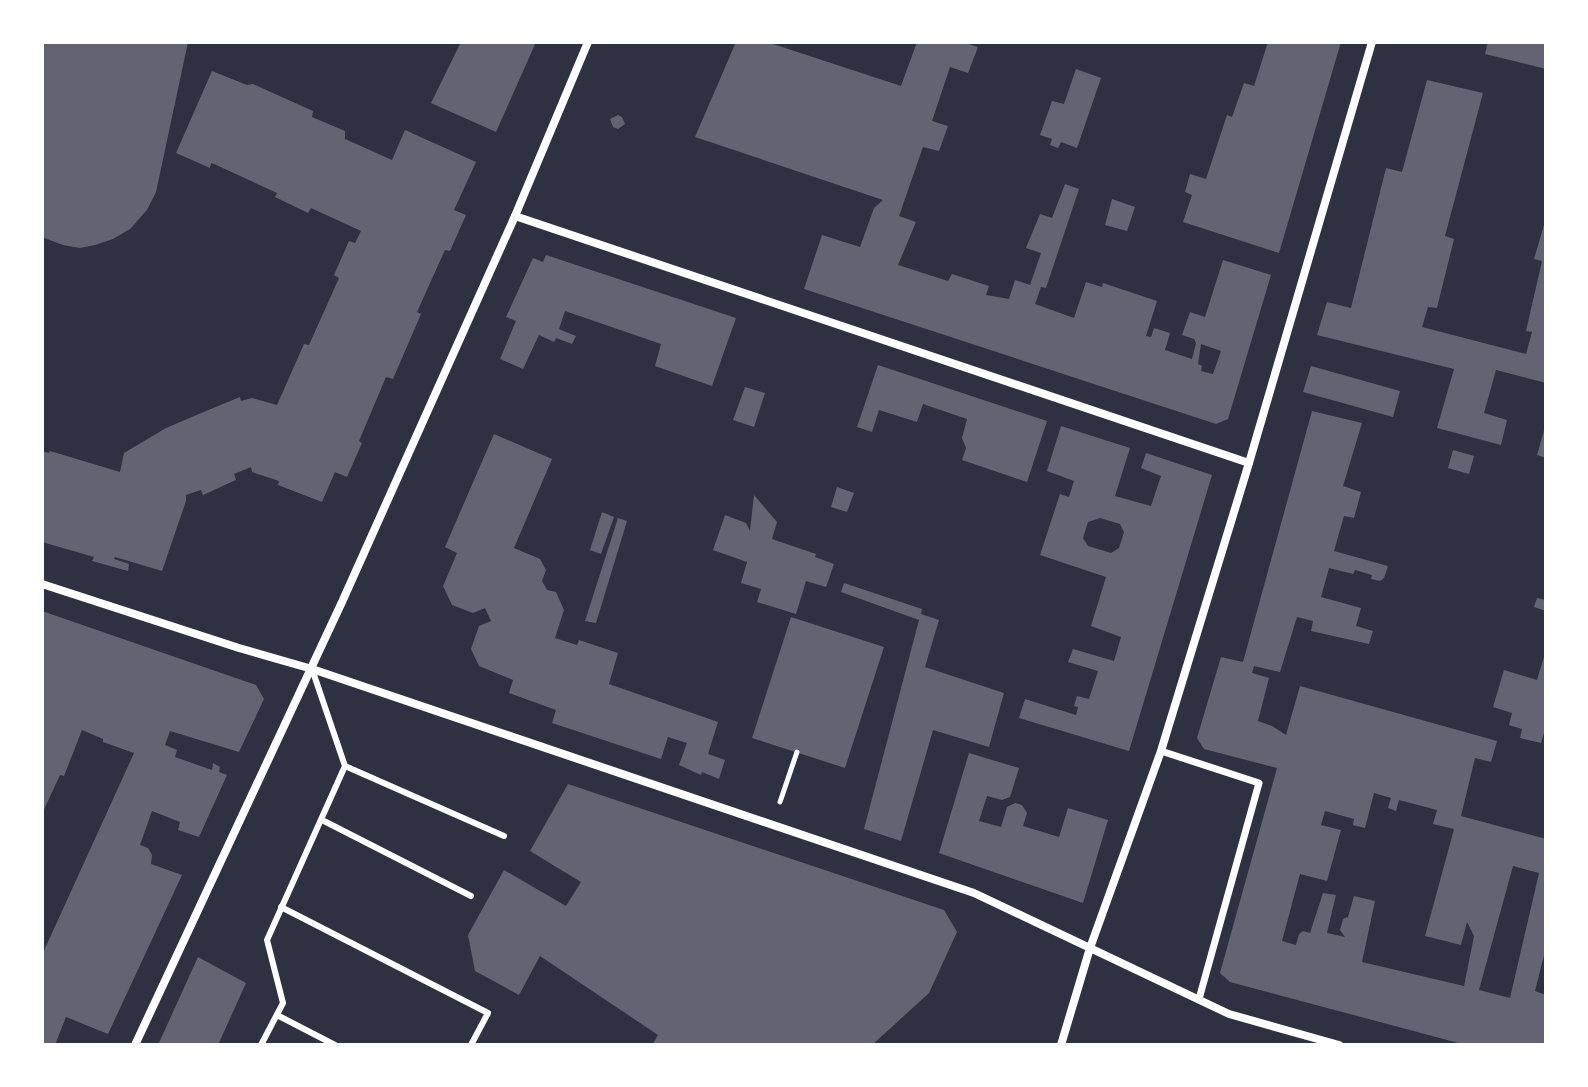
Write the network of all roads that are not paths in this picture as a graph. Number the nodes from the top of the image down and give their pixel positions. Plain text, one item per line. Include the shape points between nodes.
1 (588, 42) edge
2 (1372, 42) edge
3 (515, 216) junction
4 (1249, 463) junction
5 (42, 584) edge
6 (312, 669) junction
7 (1161, 751) junction
8 (345, 766) junction
9 (322, 820) junction
10 (504, 836) dead end
11 (471, 896) dead end
12 (281, 907) junction
13 (1090, 948) junction
14 (1199, 999) junction
15 (277, 1015) junction
16 (135, 1045) edge
17 (261, 1045) edge
18 (335, 1045) edge
19 (471, 1045) edge
20 (1061, 1045) edge
21 (1339, 1045) edge

1 - 3 street
2 - 4 street
3 - 4 street
3 - 6 street
4 - 7 street
5 - 6 street
6 - 8 lane
6 - 13 street via 974,893
6 - 16 street
7 - 13 street
7 - 14 street via 1259,783
8 - 9 lane
8 - 10 lane
9 - 11 lane
9 - 12 lane
12 - 15 lane via 267,940 283,1003
12 - 19 lane via 488,1013
13 - 14 street
13 - 20 street
14 - 21 street via 1229,1014
15 - 17 lane
15 - 18 lane

